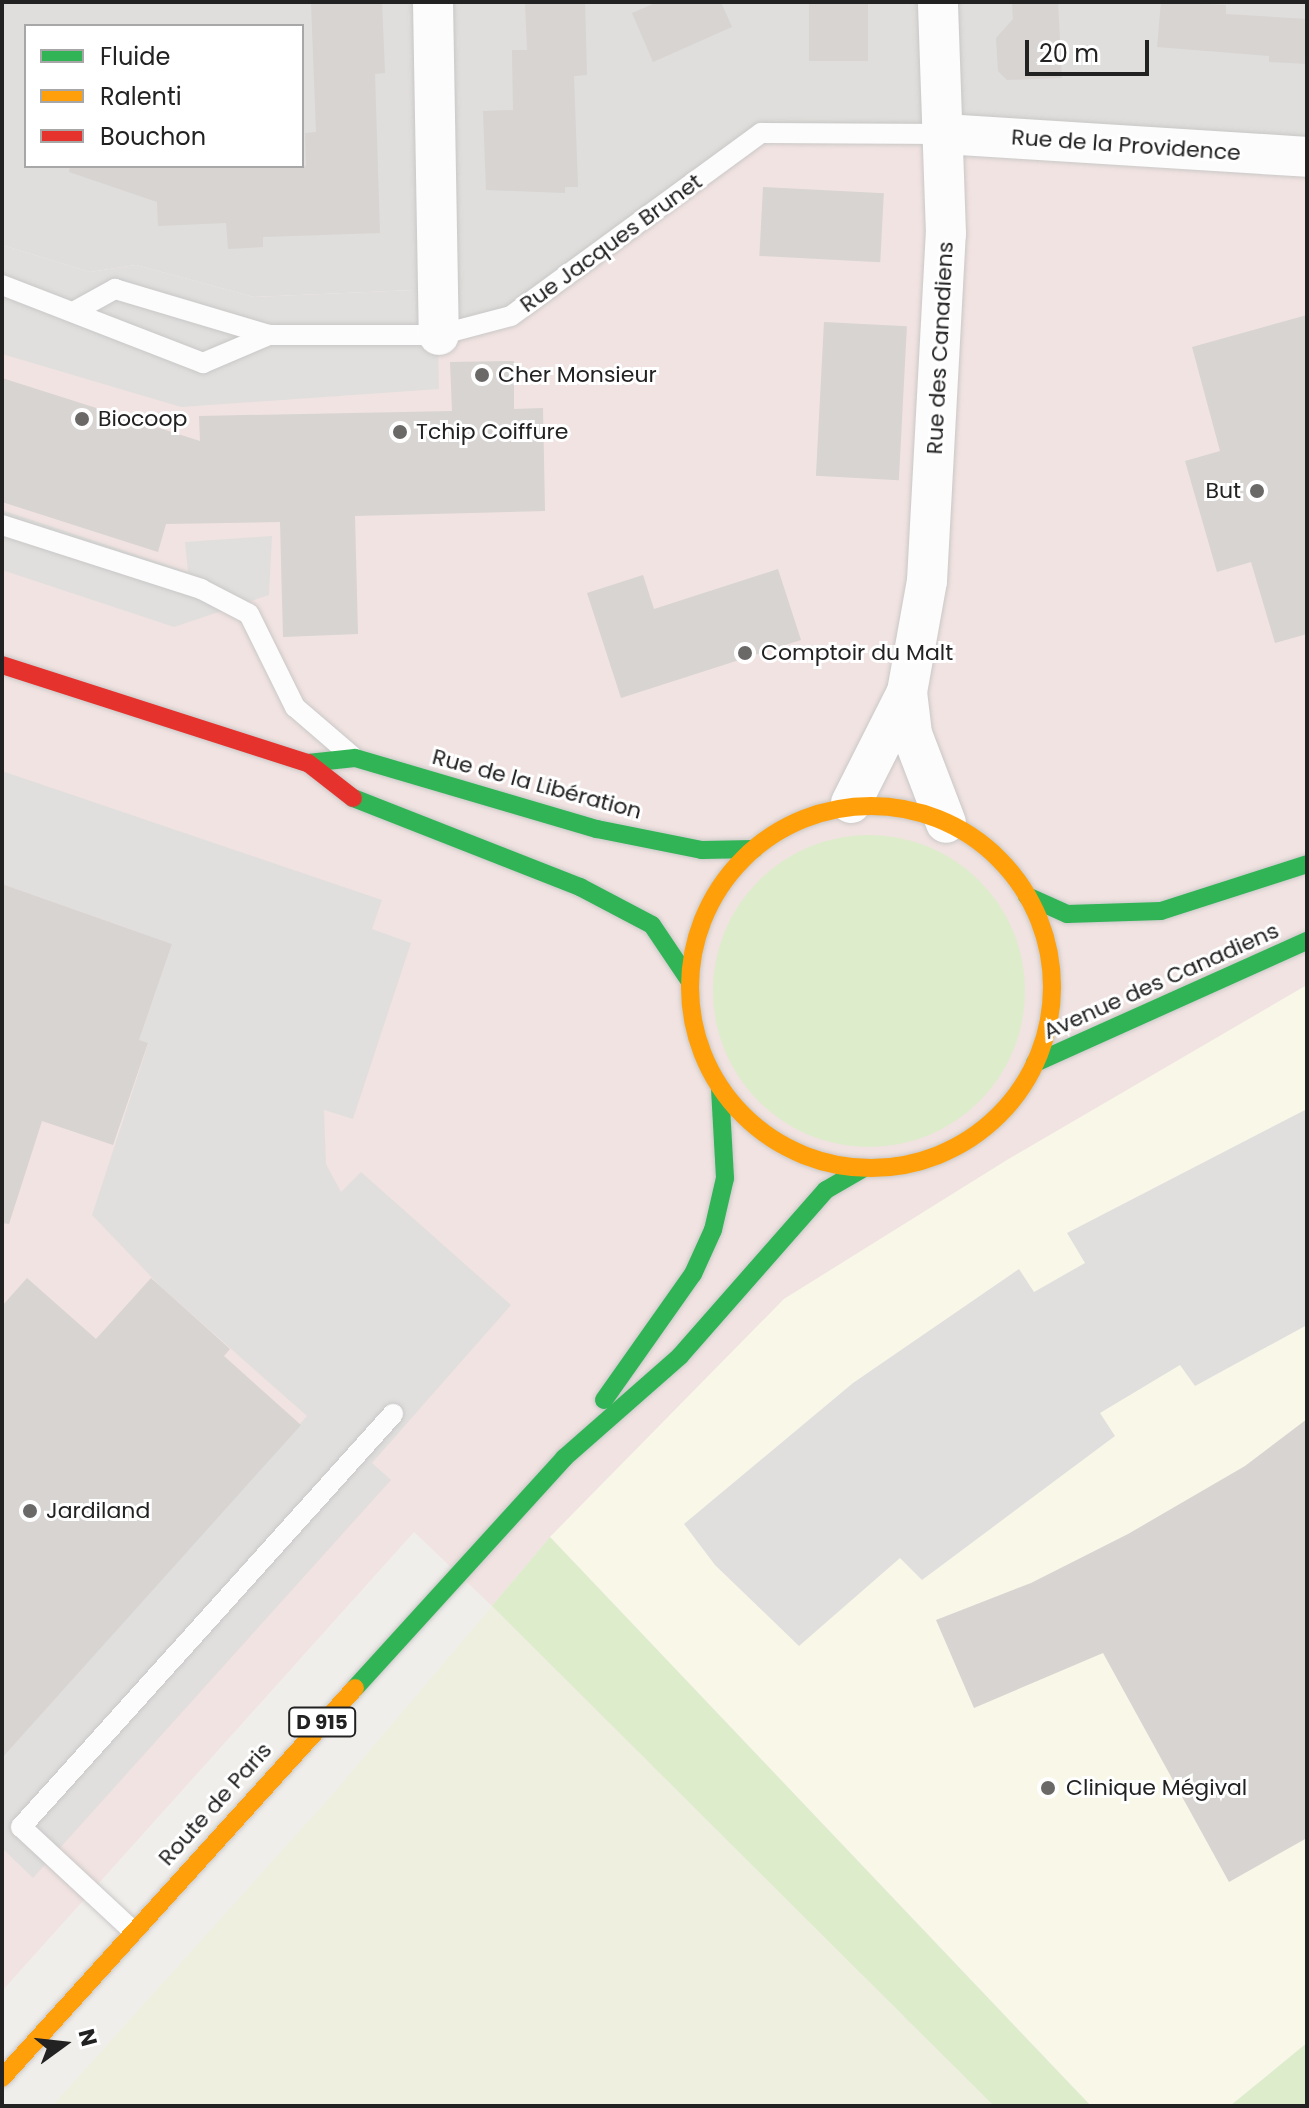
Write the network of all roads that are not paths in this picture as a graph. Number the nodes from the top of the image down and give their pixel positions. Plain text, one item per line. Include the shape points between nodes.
1 (433, 2) edge
2 (938, 2) edge
3 (944, 134) junction
4 (1307, 157) edge
5 (2, 285) edge
6 (75, 311) junction
7 (269, 335) junction
8 (439, 335) junction
9 (2, 525) edge
10 (2, 665) edge
11 (2, 680) edge
12 (63, 687) junction
13 (907, 692) junction
14 (355, 758) junction
15 (308, 763) junction
16 (851, 803) junction
17 (946, 823) junction
18 (754, 849) junction
19 (1307, 864) edge
20 (1027, 896) junction
21 (1307, 941) edge
22 (689, 980) junction
23 (1035, 1063) junction
24 (720, 1088) junction
25 (864, 1168) junction
26 (393, 1414) dead end
27 (564, 1458) junction
28 (132, 1930) junction
29 (2, 2078) edge

1 - 8 street
2 - 3 street, Rue des Canadiens
3 - 4 street, Rue de la Providence
3 - 8 lane, Rue Jacques Brunet via 761,133 511,316
3 - 13 street, Rue des Canadiens via 946,234 927,581
5 - 6 lane, Rue Jacques Brunet
6 - 7 lane, Rue Jacques Brunet via 115,289
6 - 7 lane, Rue Jacques Brunet via 203,363
7 - 8 lane, Rue Jacques Brunet
9 - 14 lane via 201,589 249,614 295,707
10 - 12 main road, Rue de la Libération
11 - 12 main road, Rue de la Libération
12 - 15 main road, Rue de la Libération
13 - 16 street, Rue des Canadiens
13 - 17 street, Rue des Canadiens via 912,734
14 - 15 main road, Rue de la Libération
14 - 18 main road, Rue de la Libération via 597,829 702,850
15 - 22 main road, Rue de la Libération via 354,799 580,887 652,925
16 - 17 main road via 898,805
16 - 18 main road via 794,822
17 - 20 main road via 1002,862
18 - 22 main road via 720,885 698,930
19 - 20 main road via 1161,911 1067,914
20 - 23 main road via 1044,936 1052,979 1049,1022
21 - 23 main road, Avenue des Canadiens
22 - 24 main road via 698,1040
23 - 25 main road via 1013,1099 983,1129 947,1152 907,1165
24 - 25 main road via 753,1124 786,1147 824,1162
24 - 27 main road, D 915 via 725,1178 713,1230 693,1274
25 - 27 main road, D 915 via 826,1190 680,1356
26 - 28 lane via 21,1827
27 - 28 main road, Route de Paris / D 915
28 - 29 main road, Route de Paris / D 915

